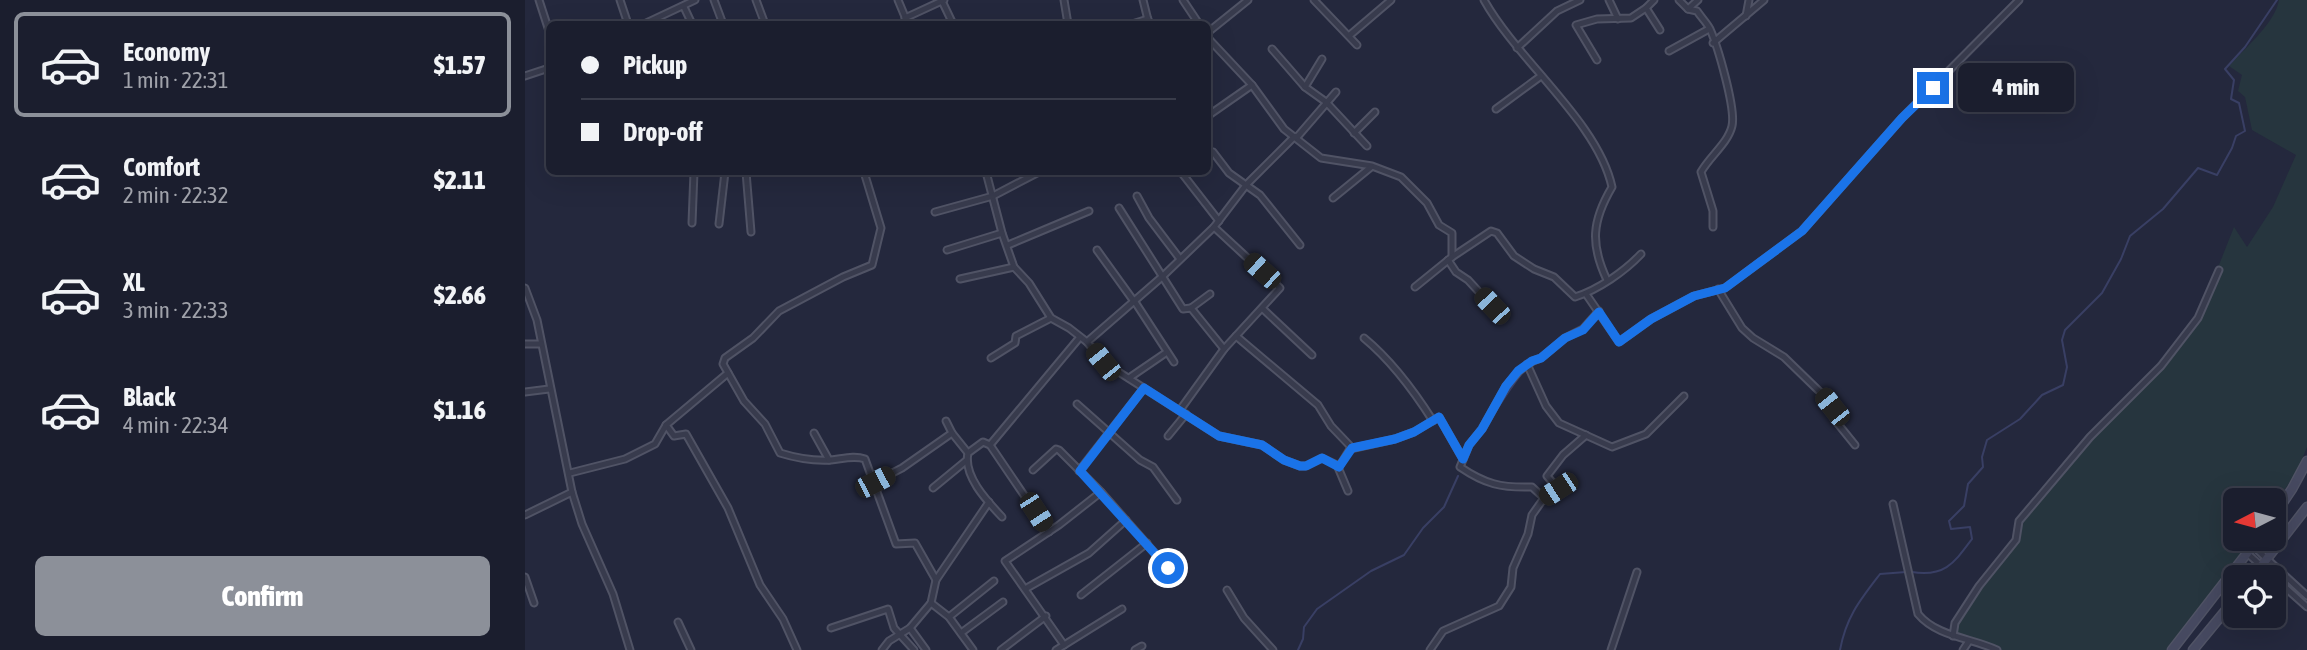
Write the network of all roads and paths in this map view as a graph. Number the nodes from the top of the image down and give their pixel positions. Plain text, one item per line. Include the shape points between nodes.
1 (539, 0) edge
2 (620, 0) edge
3 (695, 0) edge
4 (714, 0) edge
5 (756, 0) edge
6 (898, 0) edge
7 (1064, 0) edge
8 (1183, 0) edge
9 (1248, 0) edge
10 (1314, 0) edge
11 (1391, 0) edge
12 (1484, 0) edge
13 (1609, 0) edge
14 (1654, 0) edge
15 (1679, 0) edge
16 (1698, 0) edge
17 (1749, 0) edge
18 (1764, 0) edge
19 (2019, 0) edge
20 (943, 1) edge
21 (1146, 1) edge
22 (1576, 1) edge
23 (684, 7) junction
24 (1646, 9) junction
25 (1688, 9) junction
26 (1746, 16) junction
27 (1618, 19) junction
28 (627, 21) edge
29 (651, 21) edge
30 (691, 21) edge
31 (722, 21) edge
32 (764, 21) edge
33 (906, 21) edge
34 (952, 21) edge
35 (1068, 21) edge
36 (1149, 21) edge
37 (1197, 21) edge
38 (546, 22) edge
39 (1709, 29) junction
40 (1660, 30) dead end
41 (1211, 32) edge
42 (1350, 35) junction
43 (1211, 39) edge
44 (1713, 43) junction
45 (1357, 45) dead end
46 (1517, 48) junction
47 (1272, 49) dead end
48 (1669, 51) dead end
49 (1322, 59) dead end
50 (1597, 60) dead end
51 (546, 69) edge
52 (525, 76) edge
53 (1541, 76) junction
54 (1252, 85) junction
55 (1305, 87) junction
56 (1336, 92) dead end
57 (1326, 102) junction
58 (1496, 109) dead end
59 (1375, 112) dead end
60 (1211, 114) edge
61 (1354, 133) junction
62 (1294, 137) junction
63 (1367, 146) dead end
64 (1213, 152) dead end
65 (1372, 166) junction
66 (694, 175) edge
67 (725, 175) edge
68 (746, 175) edge
69 (865, 175) edge
70 (986, 175) edge
71 (1033, 175) edge
72 (1183, 175) edge
73 (1245, 185) junction
74 (993, 196) junction
75 (1137, 196) dead end
76 (1333, 198) dead end
77 (1119, 208) dead end
78 (1089, 211) dead end
79 (935, 212) dead end
80 (1219, 221) junction
81 (692, 223) dead end
82 (719, 224) dead end
83 (1215, 227) junction
84 (1713, 227) dead end
85 (751, 232) dead end
86 (1002, 233) junction
87 (1008, 245) junction
88 (1300, 245) dead end
89 (947, 250) dead end
90 (1097, 250) dead end
91 (1641, 254) dead end
92 (1450, 258) junction
93 (1181, 259) junction
94 (1014, 267) junction
95 (2219, 270) dead end
96 (1163, 276) junction
97 (960, 279) dead end
98 (1607, 280) junction
99 (1415, 287) dead end
100 (525, 289) edge
101 (1718, 289) junction
102 (1210, 294) dead end
103 (1586, 294) junction
104 (1134, 301) junction
105 (1191, 308) junction
106 (1263, 309) junction
107 (1599, 312) junction
108 (1051, 318) junction
109 (1503, 318) dead end
110 (1236, 336) junction
111 (1080, 337) junction
112 (1364, 338) dead end
113 (1087, 342) junction
114 (525, 344) edge
115 (541, 344) junction
116 (1224, 349) junction
117 (1167, 352) junction
118 (1312, 355) dead end
119 (991, 358) dead end
120 (1174, 362) dead end
121 (1527, 364) junction
122 (728, 373) junction
123 (1129, 378) junction
124 (1144, 388) junction
125 (549, 389) junction
126 (525, 392) edge
127 (1684, 396) dead end
128 (1077, 404) dead end
129 (1180, 410) junction
130 (1186, 414) junction
131 (946, 421) dead end
132 (1433, 421) junction
133 (666, 425) junction
134 (814, 433) dead end
135 (952, 433) junction
136 (1110, 434) junction
137 (1586, 435) junction
138 (1168, 436) dead end
139 (990, 445) junction
140 (1855, 445) dead end
141 (1352, 448) junction
142 (968, 457) junction
143 (1463, 459) junction
144 (829, 460) junction
145 (2307, 461) edge
146 (1339, 467) junction
147 (1033, 470) dead end
148 (1080, 471) junction
149 (570, 473) junction
150 (875, 482) junction
151 (933, 488) dead end
152 (1348, 491) dead end
153 (572, 492) junction
154 (1101, 492) junction
155 (1544, 498) junction
156 (2286, 498) edge
157 (1177, 500) dead end
158 (989, 502) junction
159 (1893, 504) dead end
160 (2307, 507) edge
161 (525, 515) edge
162 (1002, 517) dead end
163 (1126, 520) junction
164 (1049, 532) junction
165 (1147, 543) junction
166 (2249, 551) edge
167 (2256, 551) edge
168 (2264, 562) junction
169 (2262, 565) edge
170 (1168, 568) dead end
171 (1637, 572) dead end
172 (525, 577) edge
173 (936, 580) junction
174 (993, 581) dead end
175 (1025, 589) junction
176 (1227, 590) dead end
177 (1081, 595) dead end
178 (2307, 596) edge
179 (1003, 602) dead end
180 (534, 603) dead end
181 (931, 603) junction
182 (2307, 607) edge
183 (1122, 609) dead end
184 (2223, 614) edge
185 (949, 617) junction
186 (1046, 617) junction
187 (678, 622) dead end
188 (831, 628) dead end
189 (910, 628) junction
190 (961, 633) junction
191 (901, 635) junction
192 (1953, 636) junction
193 (1969, 640) junction
194 (1064, 645) junction
195 (1142, 646) dead end
196 (1431, 649) edge
197 (630, 650) edge
198 (691, 650) edge
199 (797, 650) edge
200 (882, 650) edge
201 (914, 650) edge
202 (926, 650) edge
203 (973, 650) edge
204 (1001, 650) edge
205 (1056, 650) edge
206 (1135, 650) edge
207 (1273, 650) edge
208 (1612, 650) edge
209 (1963, 650) edge
210 (1997, 650) edge
211 (2172, 650) edge
212 (2193, 650) edge

1 - 38 street
2 - 28 street
3 - 23 street
4 - 31 street
5 - 32 street
6 - 33 street
7 - 35 street
8 - 37 street
9 - 41 street
10 - 42 street
11 - 42 street
12 - 46 street
13 - 27 street
14 - 24 street
15 - 25 street
16 - 25 street
17 - 26 street
18 - 26 street
19 - 101 street via 1902,118 1802,231
20 - 33 street
20 - 34 street
21 - 36 street
22 - 46 street via 1557,11
23 - 29 street
23 - 30 street
24 - 27 street
24 - 40 street
25 - 39 street via 1697,11
26 - 44 street
27 - 50 street via 1576,25
39 - 44 street
39 - 48 street
42 - 45 street
43 - 54 street
44 - 84 street via 1733,125 1701,172
46 - 53 street
47 - 55 street
49 - 55 street
51 - 52 street
53 - 58 street
53 - 98 street via 1583,127 1608,170 1612,187 1595,227
54 - 60 street
54 - 62 street
55 - 57 street
56 - 57 street
57 - 61 street
57 - 62 street
59 - 61 street
61 - 63 street
62 - 65 street via 1321,158
62 - 73 street
64 - 73 street
65 - 76 street
65 - 92 street via 1401,177 1427,203 1439,225 1452,233
66 - 81 street
67 - 82 street
68 - 85 street
69 - 122 street via 881,228 872,265 779,311 725,358
70 - 74 street
71 - 74 street
72 - 80 street
73 - 80 street
73 - 88 street via 1260,195
74 - 79 street
74 - 86 street
75 - 93 street
77 - 96 street
78 - 87 street
80 - 83 street
83 - 93 street
83 - 106 street via 1280,288
86 - 87 street
86 - 89 street
87 - 94 street
90 - 104 street
91 - 98 street via 1626,270
92 - 99 street
92 - 103 street via 1493,231 1514,256 1554,277 1576,297
92 - 109 street via 1456,272
93 - 96 street
94 - 97 street
94 - 108 street
95 - 192 street via 2198,318 2161,366 2090,437 2019,521 2016,540 1979,586 1955,623
96 - 104 street
96 - 105 street via 1183,309
98 - 103 street
100 - 115 street
101 - 107 street via 1651,319 1619,342
101 - 140 street via 1742,328 1784,357 1819,391
102 - 105 street
103 - 107 street
104 - 113 street
104 - 117 street
105 - 116 street
106 - 110 street
106 - 118 street
107 - 121 street via 1583,330
108 - 111 street
108 - 119 street via 1018,334 1015,343
110 - 116 street
110 - 141 street via 1318,405
111 - 113 street
111 - 139 street
112 - 132 street via 1415,393
113 - 123 street via 1103,362
114 - 115 street
115 - 125 street
116 - 129 street
117 - 120 street
117 - 123 street
121 - 137 street via 1559,423
121 - 143 street via 1506,386
122 - 133 street
122 - 144 street via 780,453
123 - 124 street
124 - 129 street
124 - 136 street
125 - 126 street
125 - 149 street
127 - 137 street via 1646,434 1622,444 1612,447
128 - 136 street
129 - 130 street
130 - 138 street
130 - 146 street via 1219,436 1262,445 1300,466 1322,458
131 - 135 street
132 - 141 street via 1395,439
132 - 143 street via 1440,418
133 - 149 street via 655,444 625,459
133 - 199 street via 674,436 686,434 728,508 760,585
134 - 144 street
135 - 142 street
135 - 150 street
136 - 148 street
136 - 157 street via 1153,467
137 - 155 street via 1547,476 1558,489
139 - 142 street via 983,442
139 - 164 street
141 - 146 street
142 - 151 street
142 - 158 street via 975,481
143 - 155 street via 1460,467 1481,480 1505,488 1532,486
144 - 150 street via 865,459
145 - 156 street
146 - 152 street
147 - 148 street via 1057,449
148 - 154 street
149 - 153 street
150 - 173 street via 896,544 915,543
153 - 161 street
153 - 197 street
154 - 163 street
154 - 164 street
155 - 196 street via 1532,515 1511,587 1499,606 1443,631
158 - 162 street
158 - 173 street
159 - 192 street via 1918,614
160 - 168 street
163 - 165 street
163 - 175 street via 1089,552
164 - 175 street via 1005,561
165 - 170 street
165 - 177 street
166 - 211 street
167 - 168 street
168 - 169 street
168 - 178 street
168 - 182 street
171 - 208 street
172 - 180 street
173 - 181 street
174 - 185 street
175 - 186 street
176 - 207 street via 1244,618
179 - 190 street
181 - 185 street
181 - 189 street
183 - 194 street
184 - 212 street
185 - 190 street
186 - 194 street
186 - 204 street
187 - 198 street
188 - 191 street via 887,609
189 - 191 street
189 - 202 street
190 - 203 street
191 - 200 street
191 - 201 street
192 - 193 street
193 - 209 street
193 - 210 street
194 - 205 street
195 - 206 street

